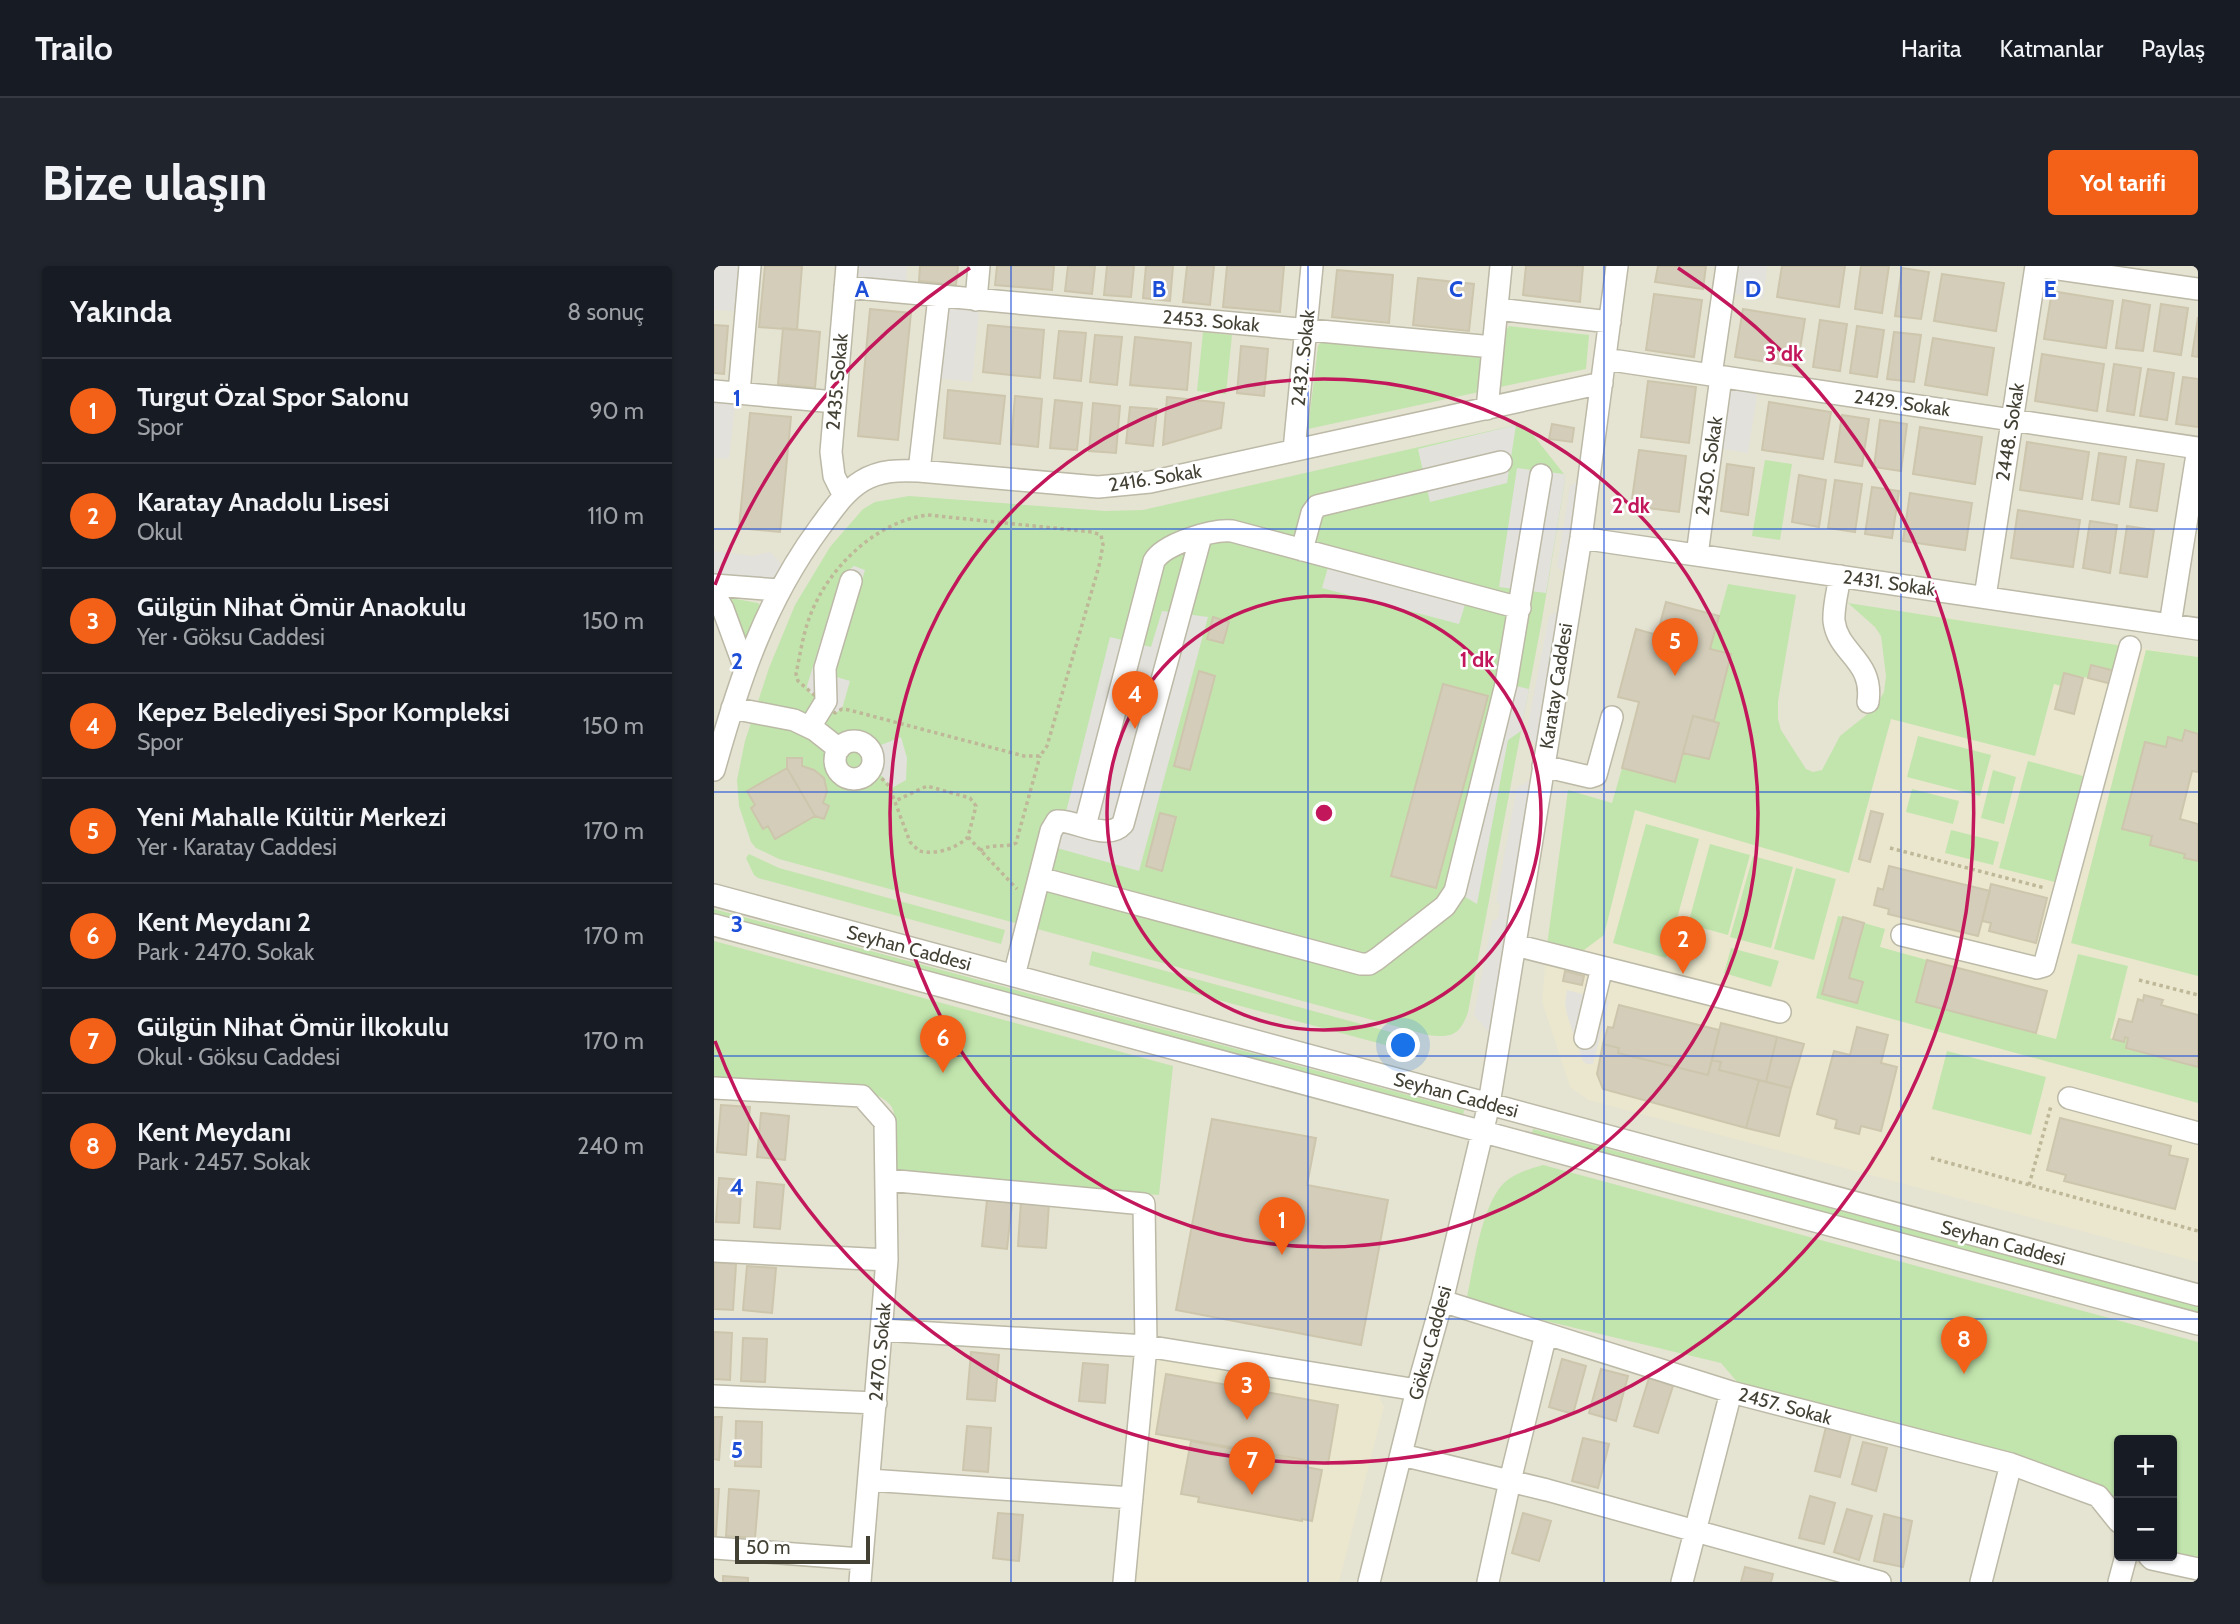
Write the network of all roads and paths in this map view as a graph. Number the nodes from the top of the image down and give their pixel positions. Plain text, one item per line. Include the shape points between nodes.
1 (750, 266) edge
2 (847, 266) edge
3 (979, 266) edge
4 (1312, 266) edge
5 (1501, 266) edge
6 (1617, 266) edge
7 (1727, 266) edge
8 (2037, 266) edge
9 (845, 288) junction
10 (2198, 289) edge
11 (939, 297) junction
12 (975, 300) junction
13 (1497, 309) junction
14 (1610, 322) junction
15 (1306, 330) junction
16 (1493, 347) junction
17 (1605, 359) junction
18 (1716, 376) junction
19 (1602, 383) junction
20 (714, 391) edge
21 (739, 393) junction
22 (835, 402) junction
23 (1487, 409) junction
24 (2012, 420) junction
25 (2198, 448) edge
26 (1294, 450) junction
27 (1501, 462) dead end
28 (919, 471) junction
29 (1541, 475) dead end
30 (844, 496) junction
31 (1200, 536) junction
32 (1581, 538) junction
33 (1302, 550) junction
34 (1697, 555) junction
35 (1840, 576) junction
36 (851, 581) dead end
37 (714, 585) edge
38 (779, 590) junction
39 (714, 593) edge
40 (1985, 597) junction
41 (1520, 608) junction
42 (2170, 625) junction
43 (2198, 629) edge
44 (2130, 647) dead end
45 (746, 669) junction
46 (1868, 702) dead end
47 (824, 704) junction
48 (732, 708) junction
49 (1612, 717) dead end
50 (810, 727) junction
51 (1040, 756) junction
52 (1543, 766) junction
53 (872, 768) joint
54 (714, 770) edge
55 (895, 801) junction
56 (1085, 826) junction
57 (968, 837) junction
58 (1890, 848) dead end
59 (981, 850) junction
60 (1039, 878) junction
61 (2064, 893) junction
62 (714, 895) edge
63 (1032, 905) junction
64 (714, 925) edge
65 (1902, 935) dead end
66 (1515, 945) junction
67 (1602, 967) junction
68 (1014, 976) junction
69 (2139, 979) dead end
70 (2198, 995) edge
71 (1780, 1012) dead end
72 (1585, 1038) dead end
73 (714, 1088) edge
74 (2068, 1098) joint
75 (1489, 1104) junction
76 (1484, 1132) junction
77 (2198, 1133) edge
78 (1931, 1158) dead end
79 (887, 1180) junction
80 (2029, 1185) junction
81 (2198, 1231) edge
82 (714, 1251) edge
83 (887, 1260) junction
84 (2198, 1295) edge
85 (1442, 1301) junction
86 (2198, 1324) edge
87 (882, 1330) junction
88 (1546, 1334) junction
89 (1146, 1346) junction
90 (1417, 1390) junction
91 (1731, 1392) junction
92 (714, 1396) edge
93 (876, 1403) junction
94 (1402, 1455) junction
95 (2011, 1464) junction
96 (869, 1480) junction
97 (1510, 1481) junction
98 (1132, 1498) junction
99 (2114, 1516) edge
100 (1696, 1531) junction
101 (714, 1548) edge
102 (861, 1559) junction
103 (2125, 1561) edge
104 (2161, 1561) edge
105 (2198, 1569) edge
106 (860, 1582) edge
107 (1124, 1582) edge
108 (1369, 1582) edge
109 (1488, 1582) edge
110 (1682, 1582) edge
111 (1880, 1582) edge
112 (1981, 1582) edge
113 (2119, 1582) edge

1 - 21 street
2 - 9 street, 2435. Sokak
3 - 12 street
4 - 15 street, 2432. Sokak
5 - 13 street
6 - 14 street, Karatay Caddesi
7 - 18 street, 2450. Sokak
8 - 10 street
8 - 24 street, 2448. Sokak
9 - 11 street, 2453. Sokak
9 - 22 street, 2435. Sokak
11 - 12 street, 2453. Sokak
11 - 28 street
12 - 15 street, 2453. Sokak
13 - 14 street
13 - 16 street
14 - 17 street, Karatay Caddesi
15 - 16 street, 2453. Sokak
15 - 26 street, 2432. Sokak
16 - 23 street
17 - 18 street, 2429. Sokak
17 - 19 street, Karatay Caddesi
18 - 24 street, 2429. Sokak
18 - 34 street, 2450. Sokak
19 - 23 street, 2416. Sokak
19 - 32 street, Karatay Caddesi
20 - 21 street
21 - 22 street
22 - 30 street, 2435. Sokak via 831,463
23 - 26 street, 2416. Sokak
24 - 25 street, 2429. Sokak
24 - 40 street, 2448. Sokak
25 - 42 street
26 - 28 street, 2416. Sokak via 1150,482 1111,486
27 - 33 street via 1317,506
28 - 30 street, 2416. Sokak via 876,474
29 - 41 street
30 - 38 street, 2416. Sokak
31 - 33 street via 1232,531
31 - 56 street via 1165,550 1154,561
31 - 56 street via 1123,824 1112,831
32 - 34 street, 2431. Sokak
32 - 52 street, Karatay Caddesi
33 - 41 street
34 - 35 street, 2431. Sokak
35 - 40 street, 2431. Sokak
35 - 46 street via 1834,621 1868,676
36 - 47 street via 825,668
37 - 38 street
38 - 45 street, 2416. Sokak
39 - 45 street
40 - 42 street, 2431. Sokak
41 - 60 street via 1455,891 1445,906 1369,964
42 - 43 street, 2431. Sokak
44 - 61 street
45 - 48 street, 2416. Sokak
47 - 50 street
47 - 51 path via 835,713 849,710 1024,756
47 - 51 path via 796,678 806,626 838,570 872,536 903,520 928,516 1098,533 1102,539 1099,566 1047,746
48 - 50 street
48 - 54 street, 2416. Sokak
49 - 52 street via 1596,775
50 - 53 street via 839,749 849,741 866,745 873,756
51 - 59 path via 1016,843
52 - 66 street, Karatay Caddesi
53 - 55 path via 889,786
55 - 57 path via 910,842 919,851 939,852
55 - 57 path via 927,786 970,798 976,806
56 - 60 street via 1057,821
57 - 59 path
58 - 61 path
59 - 63 path
60 - 63 street
61 - 65 street via 2041,968
62 - 68 street, Seyhan Caddesi
63 - 68 street
64 - 76 street, Seyhan Caddesi
66 - 67 street
66 - 75 street, Karatay Caddesi
67 - 71 street
67 - 72 street
68 - 75 street, Seyhan Caddesi
69 - 70 path
73 - 79 street, 2470. Sokak via 862,1096 885,1122
74 - 77 street
74 - 80 path via 2050,1109
75 - 76 street, Göksu Caddesi
75 - 84 street, Seyhan Caddesi
76 - 85 street, Göksu Caddesi
76 - 86 street, Seyhan Caddesi
78 - 80 path
79 - 83 street, 2470. Sokak
79 - 89 street via 1144,1204
80 - 81 path
82 - 83 street
83 - 87 street, 2470. Sokak
85 - 88 street, 2457. Sokak
85 - 90 street, Göksu Caddesi
87 - 89 street
87 - 93 street, 2470. Sokak
88 - 91 street, 2457. Sokak
88 - 97 street
89 - 90 street
89 - 98 street
90 - 94 street, Göksu Caddesi
91 - 95 street, 2457. Sokak
91 - 100 street
92 - 93 street
93 - 96 street, 2470. Sokak
94 - 97 street
94 - 108 street, Göksu Caddesi
95 - 99 street, 2457. Sokak via 2098,1496
95 - 112 street
96 - 98 street
96 - 102 street, 2470. Sokak
97 - 100 street
97 - 109 street
98 - 107 street
100 - 110 street
100 - 111 street
101 - 102 street
102 - 106 street, 2470. Sokak
103 - 113 street
104 - 105 street

